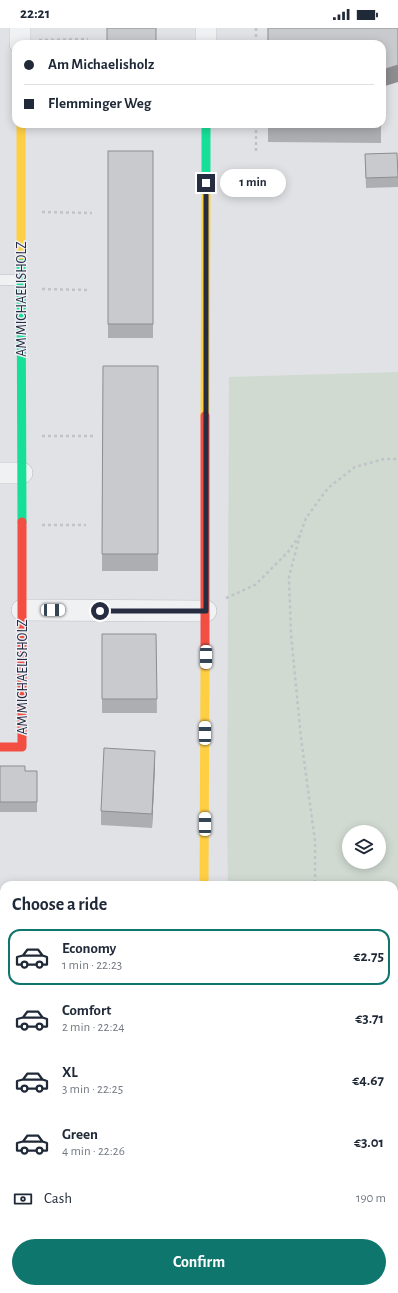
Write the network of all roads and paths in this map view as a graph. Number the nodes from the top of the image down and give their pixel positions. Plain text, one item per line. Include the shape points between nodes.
1 (206, 28) edge
2 (256, 28) edge
3 (20, 37) edge
4 (88, 40) dead end
5 (206, 40) edge
6 (256, 40) edge
7 (21, 128) edge
8 (206, 128) edge
9 (256, 128) edge
10 (256, 151) dead end
11 (21, 212) junction
12 (92, 213) dead end
13 (0, 280) edge
14 (21, 284) junction
15 (89, 290) dead end
16 (22, 436) junction
17 (94, 436) dead end
18 (398, 459) edge
19 (0, 473) edge
20 (22, 473) junction
21 (22, 525) junction
22 (86, 525) dead end
23 (300, 535) junction
24 (213, 606) junction
25 (22, 610) junction
26 (0, 747) edge
27 (204, 881) edge
28 (315, 881) edge

1 - 5 street
2 - 6 path
3 - 4 path
7 - 11 street, AM MICHAELISHOLZ
8 - 24 street
9 - 10 path
11 - 12 path
11 - 14 street, AM MICHAELISHOLZ
13 - 14 lane
14 - 15 path
14 - 16 street, AM MICHAELISHOLZ
16 - 17 path
16 - 20 street, AM MICHAELISHOLZ
18 - 23 path via 384,459 355,467 328,488 306,518
19 - 20 street
20 - 21 street, AM MICHAELISHOLZ
21 - 22 path
21 - 25 street, AM MICHAELISHOLZ
23 - 24 path via 288,552 255,585
23 - 28 path via 289,577 291,634 301,738 315,840
24 - 25 street, AM MICHAELISHOLZ
24 - 27 street
25 - 26 street, AM MICHAELISHOLZ via 22,747

